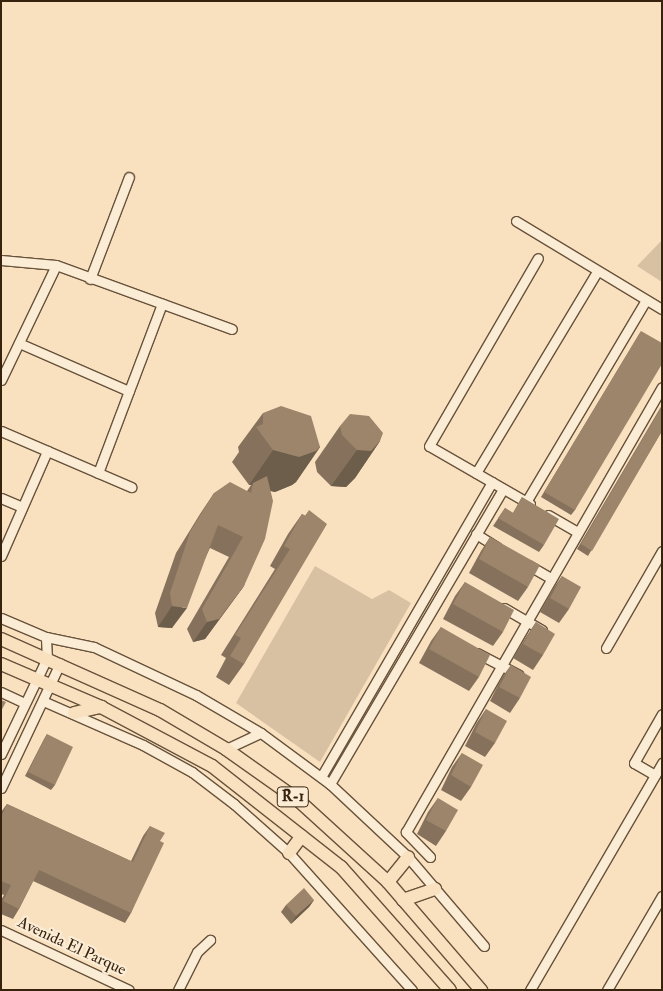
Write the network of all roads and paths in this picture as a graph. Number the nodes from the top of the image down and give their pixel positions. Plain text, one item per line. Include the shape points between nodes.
1 (129, 177) dead end
2 (516, 221) dead end
3 (538, 258) dead end
4 (1, 260) edge
5 (56, 265) junction
6 (597, 272) junction
7 (90, 279) junction
8 (646, 300) junction
9 (162, 304) junction
10 (662, 309) edge
11 (232, 329) dead end
12 (19, 343) junction
13 (1, 380) edge
14 (662, 388) edge
15 (129, 391) junction
16 (1, 431) edge
17 (47, 451) junction
18 (98, 473) junction
19 (476, 473) junction
20 (492, 482) junction
21 (131, 487) dead end
22 (503, 489) junction
23 (1, 498) edge
24 (526, 502) junction
25 (22, 508) junction
26 (576, 531) junction
27 (476, 534) junction
28 (662, 551) edge
29 (1, 556) edge
30 (550, 577) junction
31 (492, 601) edge
32 (416, 614) junction
33 (1, 618) edge
34 (426, 620) junction
35 (525, 620) junction
36 (550, 635) edge
37 (46, 637) junction
38 (1, 639) edge
39 (468, 648) edge
40 (606, 648) dead end
41 (47, 658) junction
42 (1, 664) edge
43 (60, 664) junction
44 (500, 664) junction
45 (37, 678) junction
46 (526, 678) edge
47 (51, 684) junction
48 (1, 692) edge
49 (43, 701) junction
50 (25, 703) junction
51 (101, 707) junction
52 (475, 709) junction
53 (74, 712) junction
54 (662, 714) edge
55 (489, 716) edge
56 (262, 733) junction
57 (226, 749) junction
58 (450, 753) junction
59 (1, 754) edge
60 (464, 760) edge
61 (662, 763) edge
62 (655, 775) junction
63 (321, 777) junction
64 (330, 784) junction
65 (1, 788) edge
66 (426, 796) junction
67 (440, 804) edge
68 (302, 836) junction
69 (289, 853) junction
70 (430, 856) dead end
71 (408, 857) junction
72 (388, 882) junction
73 (434, 889) junction
74 (662, 896) edge
75 (403, 900) junction
76 (1, 930) edge
77 (210, 940) dead end
78 (484, 946) dead end
79 (129, 990) edge
80 (178, 990) edge
81 (412, 990) edge
82 (450, 990) edge
83 (481, 990) edge
84 (530, 990) edge
85 (607, 990) edge

1 - 7 street
2 - 6 street
3 - 19 street via 429,446
4 - 5 street
5 - 7 street
5 - 12 street
6 - 8 street
6 - 19 street
7 - 9 street
8 - 10 street
8 - 24 street
9 - 11 street
9 - 15 street
12 - 13 street
12 - 15 street
14 - 26 street
15 - 18 street
16 - 17 street
17 - 18 street
17 - 25 street
18 - 21 street
19 - 20 street
20 - 22 street
20 - 32 street
22 - 24 street
22 - 27 street
23 - 25 street
24 - 26 street
25 - 29 street
26 - 30 street
27 - 30 street
27 - 34 street
28 - 40 street
30 - 35 street
31 - 35 street
32 - 34 street
32 - 63 street
33 - 37 street
34 - 64 street
35 - 36 street
35 - 44 street
37 - 41 street
37 - 56 street via 94,646 196,695
38 - 41 main road, R-1
39 - 44 street
41 - 43 main road, R-1
41 - 45 street
42 - 45 main road, R-1
43 - 47 street
43 - 57 main road, R-1 via 160,710
44 - 46 street
44 - 52 street
45 - 47 main road, R-1
45 - 50 street
47 - 49 street
47 - 51 main road, R-1
48 - 50 street
49 - 53 street
49 - 65 street
50 - 59 street
51 - 53 main road
51 - 68 main road, R-1 via 212,766
52 - 55 street
52 - 58 street
53 - 69 street via 192,772
54 - 62 street via 634,763
56 - 57 street
56 - 63 street
57 - 72 main road, R-1 via 298,800
58 - 60 street
58 - 66 street
61 - 62 street
62 - 84 street
63 - 64 street
64 - 71 street
66 - 67 street
66 - 70 street via 406,832
68 - 69 main road
68 - 82 main road, R-1 via 341,866
69 - 81 street
71 - 72 main road
71 - 73 street
72 - 75 main road, R-1
73 - 75 main road
73 - 78 street
74 - 85 street
75 - 83 main road, R-1
76 - 79 street, Avenida El Parque
77 - 80 street via 197,952

